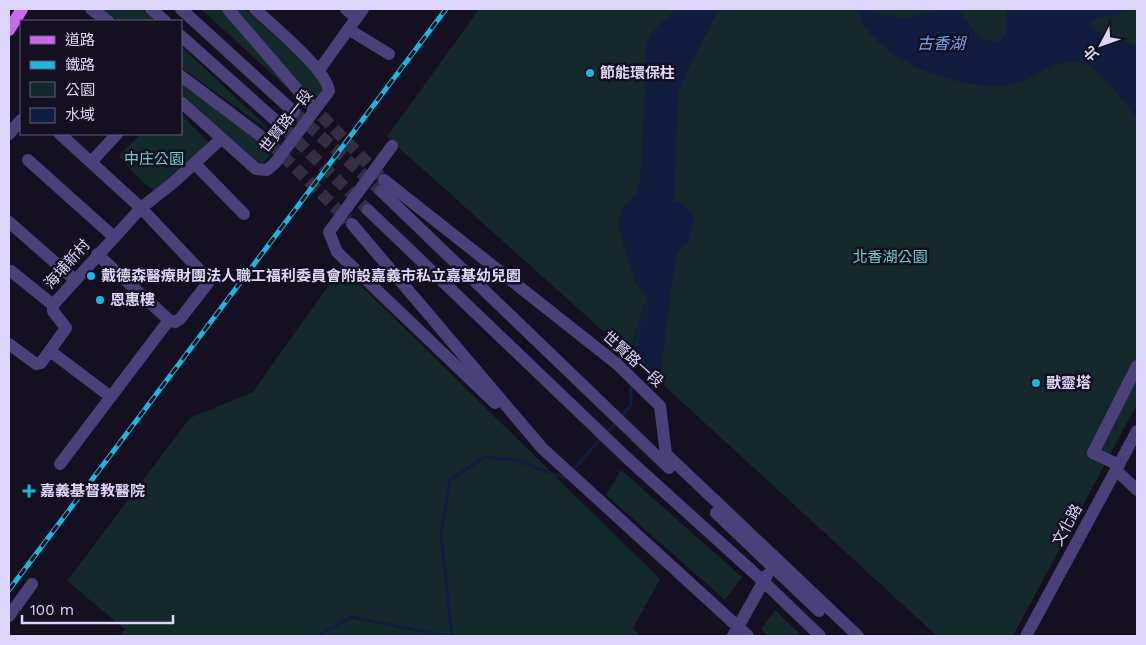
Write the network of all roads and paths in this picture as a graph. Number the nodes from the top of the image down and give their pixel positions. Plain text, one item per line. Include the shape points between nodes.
1 (22, 9) edge
2 (80, 9) edge
3 (91, 9) edge
4 (151, 9) edge
5 (181, 9) edge
6 (228, 9) edge
7 (255, 9) edge
8 (346, 9) edge
9 (356, 19) edge
10 (93, 20) edge
11 (107, 20) edge
12 (164, 20) edge
13 (9, 30) edge
14 (182, 37) edge
15 (389, 54) dead end
16 (319, 70) junction
17 (182, 77) edge
18 (182, 103) edge
19 (309, 103) tunnel mouth
20 (294, 112) tunnel mouth
21 (20, 121) edge
22 (284, 128) tunnel mouth
23 (9, 134) edge
24 (61, 135) edge
25 (116, 135) edge
26 (221, 139) junction
27 (270, 143) tunnel mouth
28 (392, 146) dead end
29 (28, 160) dead end
30 (91, 162) junction
31 (194, 164) junction
32 (141, 208) junction
33 (368, 210) tunnel mouth
34 (244, 214) dead end
35 (9, 222) edge
36 (352, 224) tunnel mouth
37 (114, 237) junction
38 (98, 254) junction
39 (11, 271) dead end
40 (75, 280) junction
41 (52, 305) junction
42 (169, 320) junction
43 (9, 344) edge
44 (50, 351) junction
45 (1137, 366) edge
46 (111, 397) junction
47 (1137, 430) edge
48 (546, 452) junction
49 (60, 464) dead end
50 (1118, 467) junction
51 (1137, 490) edge
52 (771, 566) junction
53 (763, 581) junction
54 (32, 584) dead end
55 (9, 616) edge
56 (736, 632) edge
57 (748, 636) edge
58 (820, 636) edge
59 (846, 636) edge
60 (858, 636) edge
61 (1026, 636) edge

1 - 13 main road
2 - 10 street
3 - 11 street
4 - 12 street
5 - 20 street, 世賢路一段
6 - 19 street, 世賢路一段
7 - 16 street, 世賢路一段
8 - 9 street
9 - 15 street
9 - 16 street
14 - 22 street, 世賢路一段
16 - 26 street, 世賢路一段 via 328,82 329,91 267,170 256,169
17 - 27 street, 世賢路一段
18 - 26 street, 世賢路一段
21 - 23 street
24 - 30 street
25 - 30 street
26 - 31 street, 海埔新村
28 - 48 street via 329,232 337,252
29 - 37 street
30 - 32 street
31 - 32 street, 海埔新村
31 - 34 street
32 - 37 street, 海埔新村
32 - 42 street via 208,279 208,284 180,319 175,322
33 - 53 street via 627,458
35 - 40 street
36 - 48 street
37 - 38 street, 海埔新村
38 - 40 street, 海埔新村
38 - 42 street
39 - 41 street
40 - 41 street, 海埔新村
41 - 44 street, 海埔新村 via 66,328
42 - 46 street
43 - 44 street, 海埔新村 via 36,364
44 - 46 street
45 - 50 street via 1093,453
46 - 49 street
47 - 50 street, 文化路
48 - 56 street
50 - 51 street
50 - 61 street, 文化路
52 - 53 street
52 - 59 street, 世賢路一段
52 - 60 street, 世賢路一段 via 591,395 383,186 617,364 650,394 660,406 666,454
53 - 56 street
53 - 58 street
54 - 55 street
56 - 57 street

